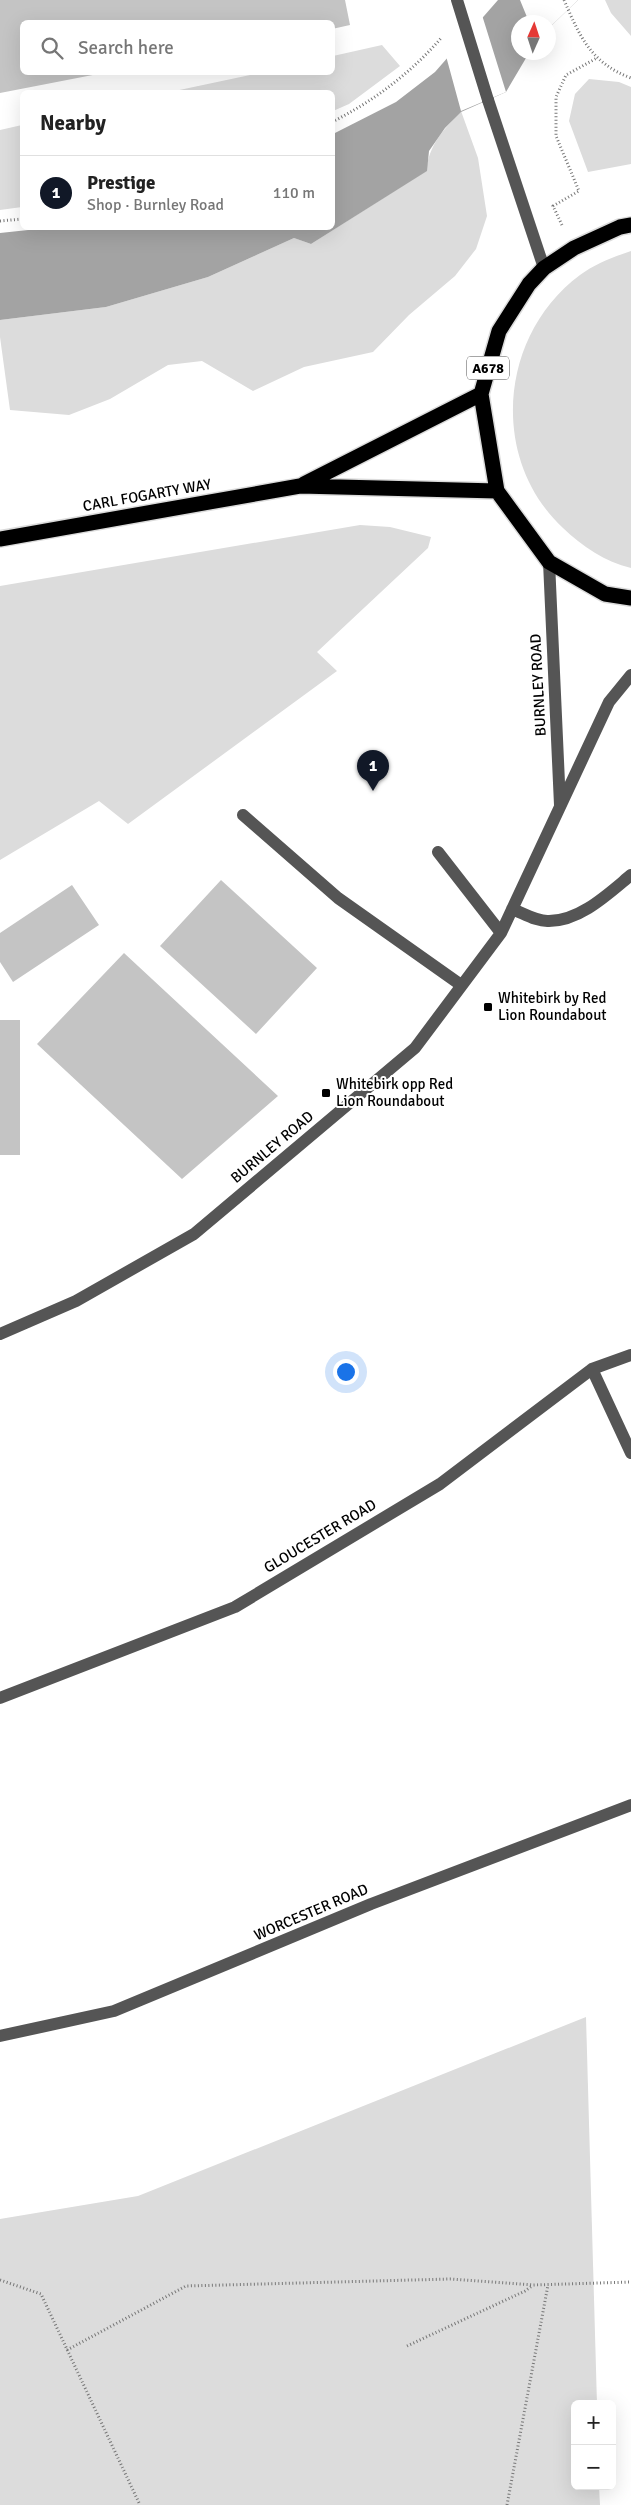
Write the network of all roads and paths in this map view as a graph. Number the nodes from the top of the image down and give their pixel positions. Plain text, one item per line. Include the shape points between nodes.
1 (457, 0) edge
2 (564, 0) edge
3 (443, 36) dead end
4 (597, 58) junction
5 (631, 78) edge
6 (335, 120) edge
7 (20, 219) edge
8 (0, 221) edge
9 (631, 225) edge
10 (574, 248) junction
11 (544, 268) junction
12 (481, 394) junction
13 (300, 486) junction
14 (496, 491) junction
15 (0, 539) edge
16 (549, 562) junction
17 (631, 598) edge
18 (631, 675) edge
19 (560, 808) junction
20 (244, 815) dead end
21 (438, 852) dead end
22 (631, 875) edge
23 (512, 909) junction
24 (501, 933) junction
25 (462, 985) junction
26 (0, 1334) edge
27 (631, 1355) edge
28 (592, 1369) junction
29 (631, 1453) edge
30 (0, 1698) edge
31 (631, 1805) edge
32 (0, 2036) edge
33 (0, 2280) edge
34 (631, 2282) edge
35 (533, 2285) junction
36 (548, 2285) junction
37 (408, 2346) dead end
38 (67, 2350) junction
39 (140, 2505) edge
40 (507, 2505) edge

1 - 11 street, bridge
2 - 4 path via 581,39
3 - 6 path via 425,58 393,85
4 - 5 path via 614,71
4 - 10 path via 566,75 556,97 556,136 579,191 553,206
7 - 8 path
9 - 10 highway, A678
10 - 11 highway, A678
11 - 12 highway, A678 via 529,284 499,331
12 - 13 highway, CARL FOGARTY WAY / A678
12 - 14 highway, A678
13 - 14 highway, CARL FOGARTY WAY / A678
13 - 15 highway, CARL FOGARTY WAY / A678
14 - 16 highway, A678
16 - 17 highway, A678 via 605,594
16 - 19 street, BURNLEY ROAD
18 - 19 street, BURNLEY ROAD via 609,702
19 - 23 street, BURNLEY ROAD
20 - 25 street via 338,898
21 - 24 street
22 - 23 street via 571,918 547,922
23 - 24 street, BURNLEY ROAD
24 - 25 street, BURNLEY ROAD
25 - 26 street, BURNLEY ROAD via 415,1048 194,1234 76,1301
27 - 28 street, GLOUCESTER ROAD
28 - 29 street
28 - 30 street, GLOUCESTER ROAD via 440,1484 235,1607
31 - 32 street, WORCESTER ROAD via 371,1904 114,2012
33 - 38 path via 41,2294
34 - 36 path
35 - 36 path
35 - 37 path
35 - 38 path via 450,2279 186,2286
36 - 40 path
38 - 39 path

